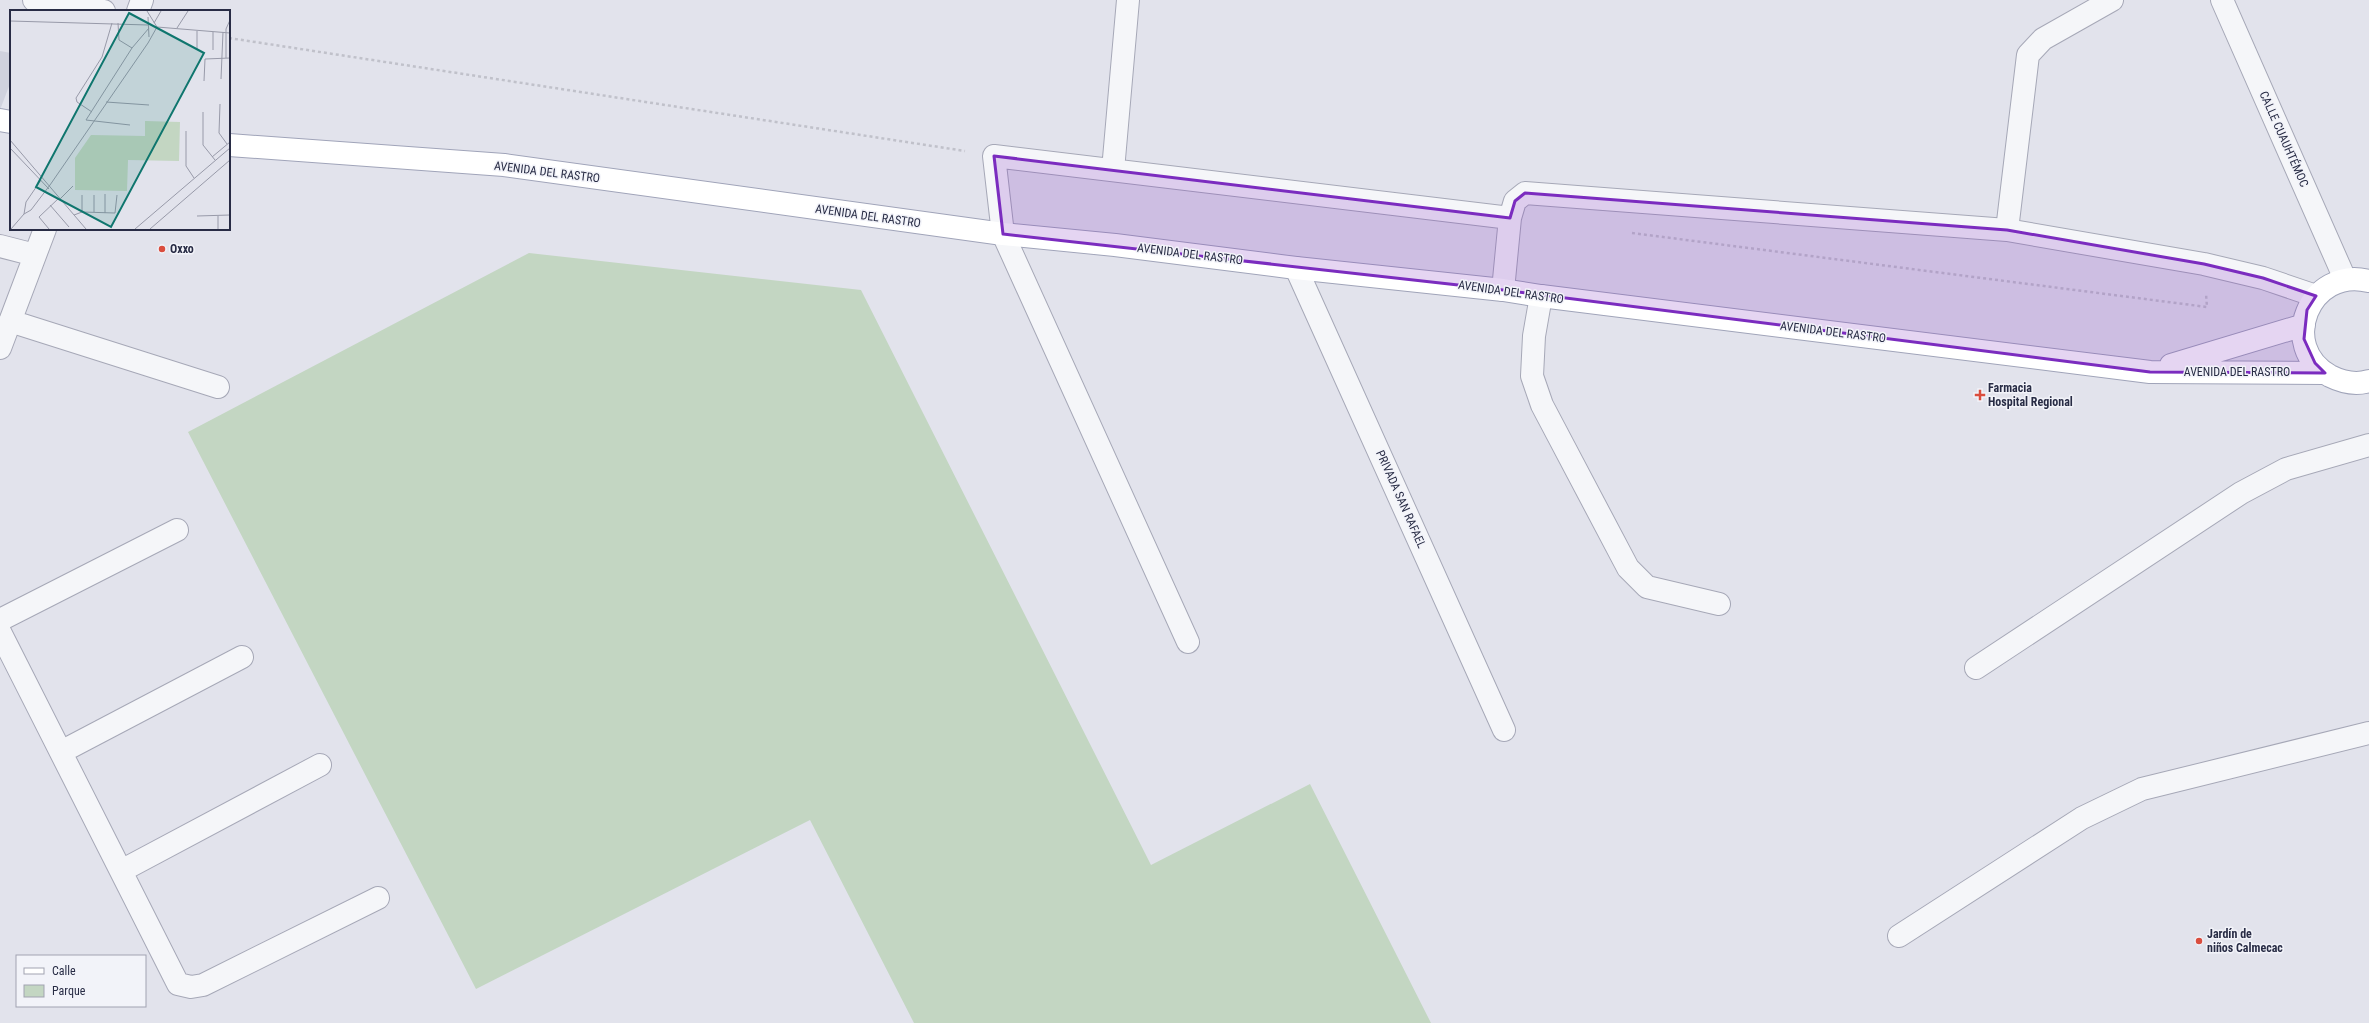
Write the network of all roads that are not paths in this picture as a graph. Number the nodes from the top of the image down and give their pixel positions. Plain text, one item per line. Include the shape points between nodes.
1 (34, 0) edge
2 (142, 0) edge
3 (1128, 0) edge
4 (2112, 0) edge
5 (2222, 0) edge
6 (83, 6) edge
7 (100, 10) edge
8 (138, 10) edge
9 (0, 120) edge
10 (10, 122) edge
11 (230, 144) edge
12 (1113, 170) junction
13 (1510, 218) junction
14 (45, 230) edge
15 (2007, 230) junction
16 (1003, 234) junction
17 (0, 246) edge
18 (35, 255) junction
19 (1296, 268) junction
20 (2345, 279) junction
21 (2369, 281) edge
22 (1503, 290) junction
23 (1541, 296) junction
24 (2316, 296) junction
25 (9, 309) edge
26 (2304, 325) junction
27 (0, 348) edge
28 (2150, 372) junction
29 (2325, 373) junction
30 (2369, 381) edge
31 (218, 387) dead end
32 (2369, 444) edge
33 (177, 530) dead end
34 (1719, 604) dead end
35 (0, 620) edge
36 (0, 632) edge
37 (1188, 642) dead end
38 (242, 657) dead end
39 (1976, 668) dead end
40 (1504, 730) dead end
41 (2369, 732) edge
42 (61, 752) junction
43 (320, 765) dead end
44 (121, 871) junction
45 (378, 898) dead end
46 (1899, 936) dead end

1 - 6 street
2 - 8 street
3 - 12 street
4 - 15 street via 2043,39 2028,55
5 - 20 street, CALLE CUAUHTÉMOC
6 - 7 street
9 - 10 main road
11 - 16 main road, AVENIDA DEL RASTRO via 504,165
12 - 13 street
12 - 16 street via 994,156
13 - 15 street via 1515,201 1524,193
13 - 22 street
14 - 18 street
15 - 24 street via 2204,264 2264,278
16 - 19 main road, AVENIDA DEL RASTRO
16 - 37 street
17 - 18 street
18 - 25 street
19 - 22 main road, AVENIDA DEL RASTRO
19 - 40 street, PRIVADA SAN RAFAEL
20 - 21 main road
20 - 24 main road via 2324,288
22 - 23 main road, AVENIDA DEL RASTRO
23 - 28 main road, AVENIDA DEL RASTRO
23 - 34 street via 1534,336 1532,376 1542,405 1628,568 1647,587
24 - 26 main road via 2307,310
25 - 27 street
25 - 31 street
26 - 28 main road, AVENIDA DEL RASTRO
26 - 29 main road via 2304,339 2308,351
28 - 29 main road, AVENIDA DEL RASTRO
29 - 30 main road via 2337,380
32 - 39 street via 2286,470 2241,493
33 - 35 street
36 - 42 street
38 - 42 street
41 - 46 street via 2142,789 2082,818
42 - 44 street
43 - 44 street
44 - 45 street via 178,984 192,986 203,985

